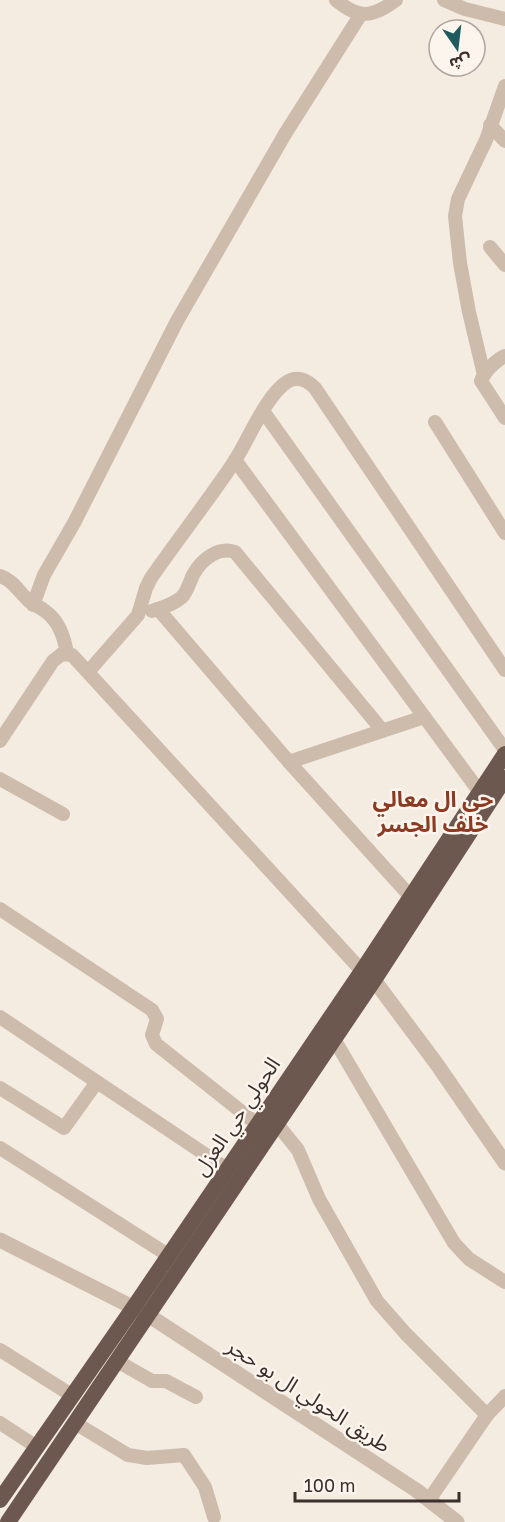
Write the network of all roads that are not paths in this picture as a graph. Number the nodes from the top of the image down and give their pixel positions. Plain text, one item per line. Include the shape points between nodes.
1 (336, 0) edge
2 (396, 0) edge
3 (444, 0) edge
4 (361, 14) junction
5 (505, 19) edge
6 (505, 86) edge
7 (490, 125) junction
8 (505, 141) edge
9 (490, 248) dead end
10 (505, 265) edge
11 (505, 356) edge
12 (483, 375) junction
13 (263, 411) junction
14 (505, 418) edge
15 (435, 422) dead end
16 (235, 460) junction
17 (505, 533) edge
18 (0, 576) edge
19 (33, 605) junction
20 (158, 609) junction
21 (138, 615) junction
22 (67, 653) junction
23 (505, 670) edge
24 (88, 672) junction
25 (424, 717) junction
26 (382, 730) junction
27 (0, 741) edge
28 (505, 752) edge
29 (289, 762) junction
30 (505, 778) edge
31 (0, 779) edge
32 (479, 792) junction
33 (63, 813) dead end
34 (410, 896) junction
35 (0, 909) edge
36 (368, 976) junction
37 (0, 1017) edge
38 (334, 1040) junction
39 (97, 1082) junction
40 (0, 1089) edge
41 (257, 1124) junction
42 (277, 1124) junction
43 (0, 1148) edge
44 (505, 1164) edge
45 (227, 1169) junction
46 (0, 1240) edge
47 (168, 1255) junction
48 (505, 1282) edge
49 (141, 1311) junction
50 (0, 1350) edge
51 (117, 1361) junction
52 (73, 1396) junction
53 (505, 1396) edge
54 (196, 1397) dead end
55 (487, 1415) junction
56 (0, 1423) edge
57 (75, 1423) junction
58 (37, 1447) junction
59 (0, 1500) edge
60 (429, 1500) junction
61 (214, 1517) dead end
62 (8, 1522) edge
63 (457, 1522) edge

1 - 4 street via 351,12
2 - 4 street via 374,13
3 - 5 street
4 - 19 street via 285,134 177,321 44,575
6 - 7 street
7 - 8 street
7 - 12 street via 458,199 455,216 465,292
9 - 10 street
11 - 12 street
12 - 14 street via 482,385
13 - 16 street
13 - 23 street via 287,381 297,378 315,388
13 - 28 street
15 - 17 street
16 - 21 street via 151,578
16 - 25 street
18 - 19 street
19 - 22 street via 58,624
20 - 21 street
20 - 26 street via 181,597 205,560 221,550 236,552
20 - 29 street
21 - 24 street
22 - 24 street
22 - 27 street via 53,661
24 - 36 street
25 - 26 street
25 - 32 street
26 - 29 street
28 - 32 highway, الحولي حي العزل
29 - 34 street
30 - 36 highway, الحولي حي العزل
31 - 33 street
32 - 34 highway, الحولي حي العزل
34 - 36 highway, الحولي حي العزل
35 - 41 street via 152,1010 157,1019 152,1035 156,1044
36 - 38 highway, الحولي حي العزل
36 - 41 highway, الحولي حي العزل
36 - 44 street via 436,1063
37 - 39 street
38 - 42 highway, الحولي حي العزل
38 - 48 street via 454,1244 469,1259
39 - 40 street via 64,1128
39 - 45 street
41 - 45 highway, الحولي حي العزل
42 - 49 highway, الحولي حي العزل
42 - 55 street via 298,1150 319,1199 377,1301
43 - 47 street
45 - 47 highway, الحولي حي العزل
46 - 49 street, طريق الحولي ال بو حجر
47 - 49 highway, الحولي حي العزل
49 - 51 highway, الحولي حي العزل
49 - 52 highway, الحولي حي العزل
49 - 60 street, طريق الحولي ال بو حجر
50 - 52 street
51 - 54 street via 152,1381 166,1381
51 - 57 highway, الحولي حي العزل
52 - 58 highway, الحولي حي العزل
53 - 55 street
55 - 60 street
56 - 58 street
57 - 61 street via 128,1455 184,1455 204,1487
57 - 62 highway, الحولي حي العزل
58 - 59 highway, الحولي حي العزل
60 - 63 street, طريق الحولي ال بو حجر

